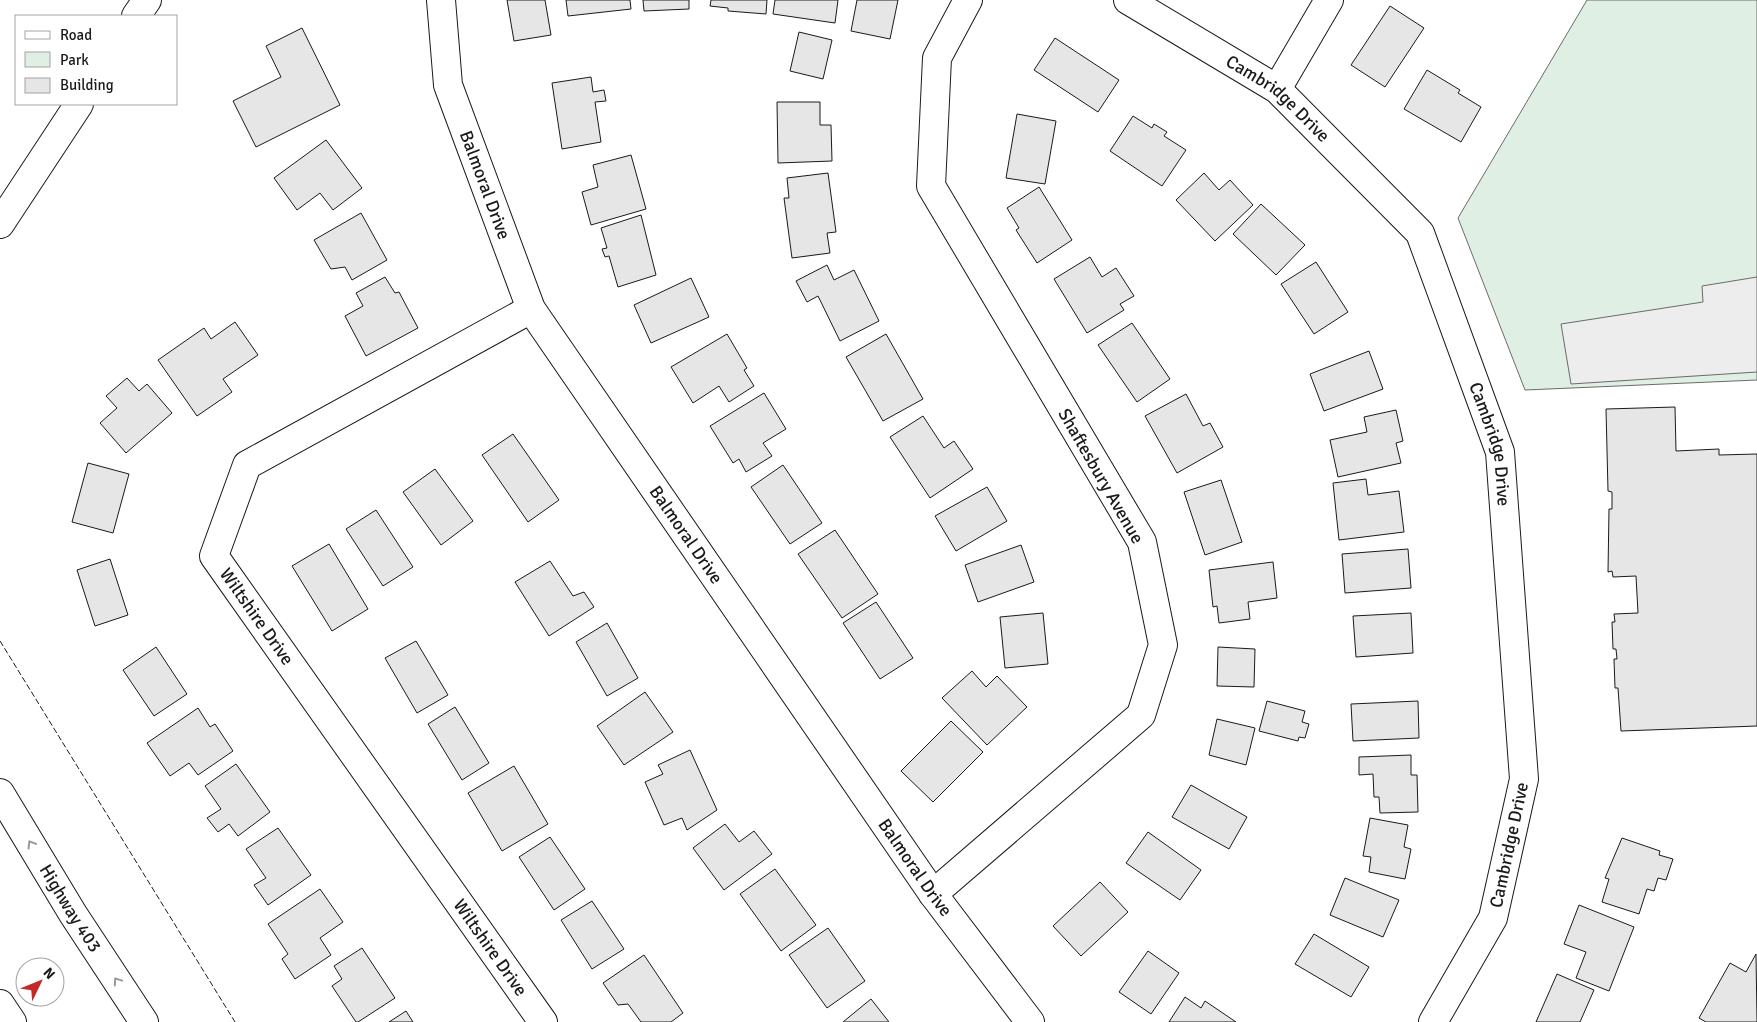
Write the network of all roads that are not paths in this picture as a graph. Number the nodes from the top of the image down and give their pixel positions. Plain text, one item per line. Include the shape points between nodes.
1 (147, 0) edge
2 (441, 0) edge
3 (968, 0) edge
4 (1128, 0) edge
5 (1329, 0) edge
6 (137, 15) edge
7 (1277, 89) junction
8 (78, 105) edge
9 (0, 224) edge
10 (531, 309) junction
11 (0, 792) edge
12 (933, 894) junction
13 (0, 1004) edge
14 (12, 1022) edge
15 (144, 1022) edge
16 (543, 1022) edge
17 (1030, 1022) edge
18 (1433, 1022) edge

1 - 6 main road
2 - 10 main road, Balmoral Drive via 448,85
3 - 12 main road, Shaftesbury Avenue via 937,58 931,186 1142,542 1163,645 1141,715
4 - 7 main road, Cambridge Drive
5 - 7 main road
7 - 18 main road, Cambridge Drive via 1420,233 1500,452 1524,779 1493,918
8 - 9 main road
10 - 12 main road, Balmoral Drive
10 - 16 main road, Wiltshire Drive via 247,465 214,556
15 -> 11 main road, Highway 403 via 73,914
12 - 17 main road, Balmoral Drive
13 - 14 main road

